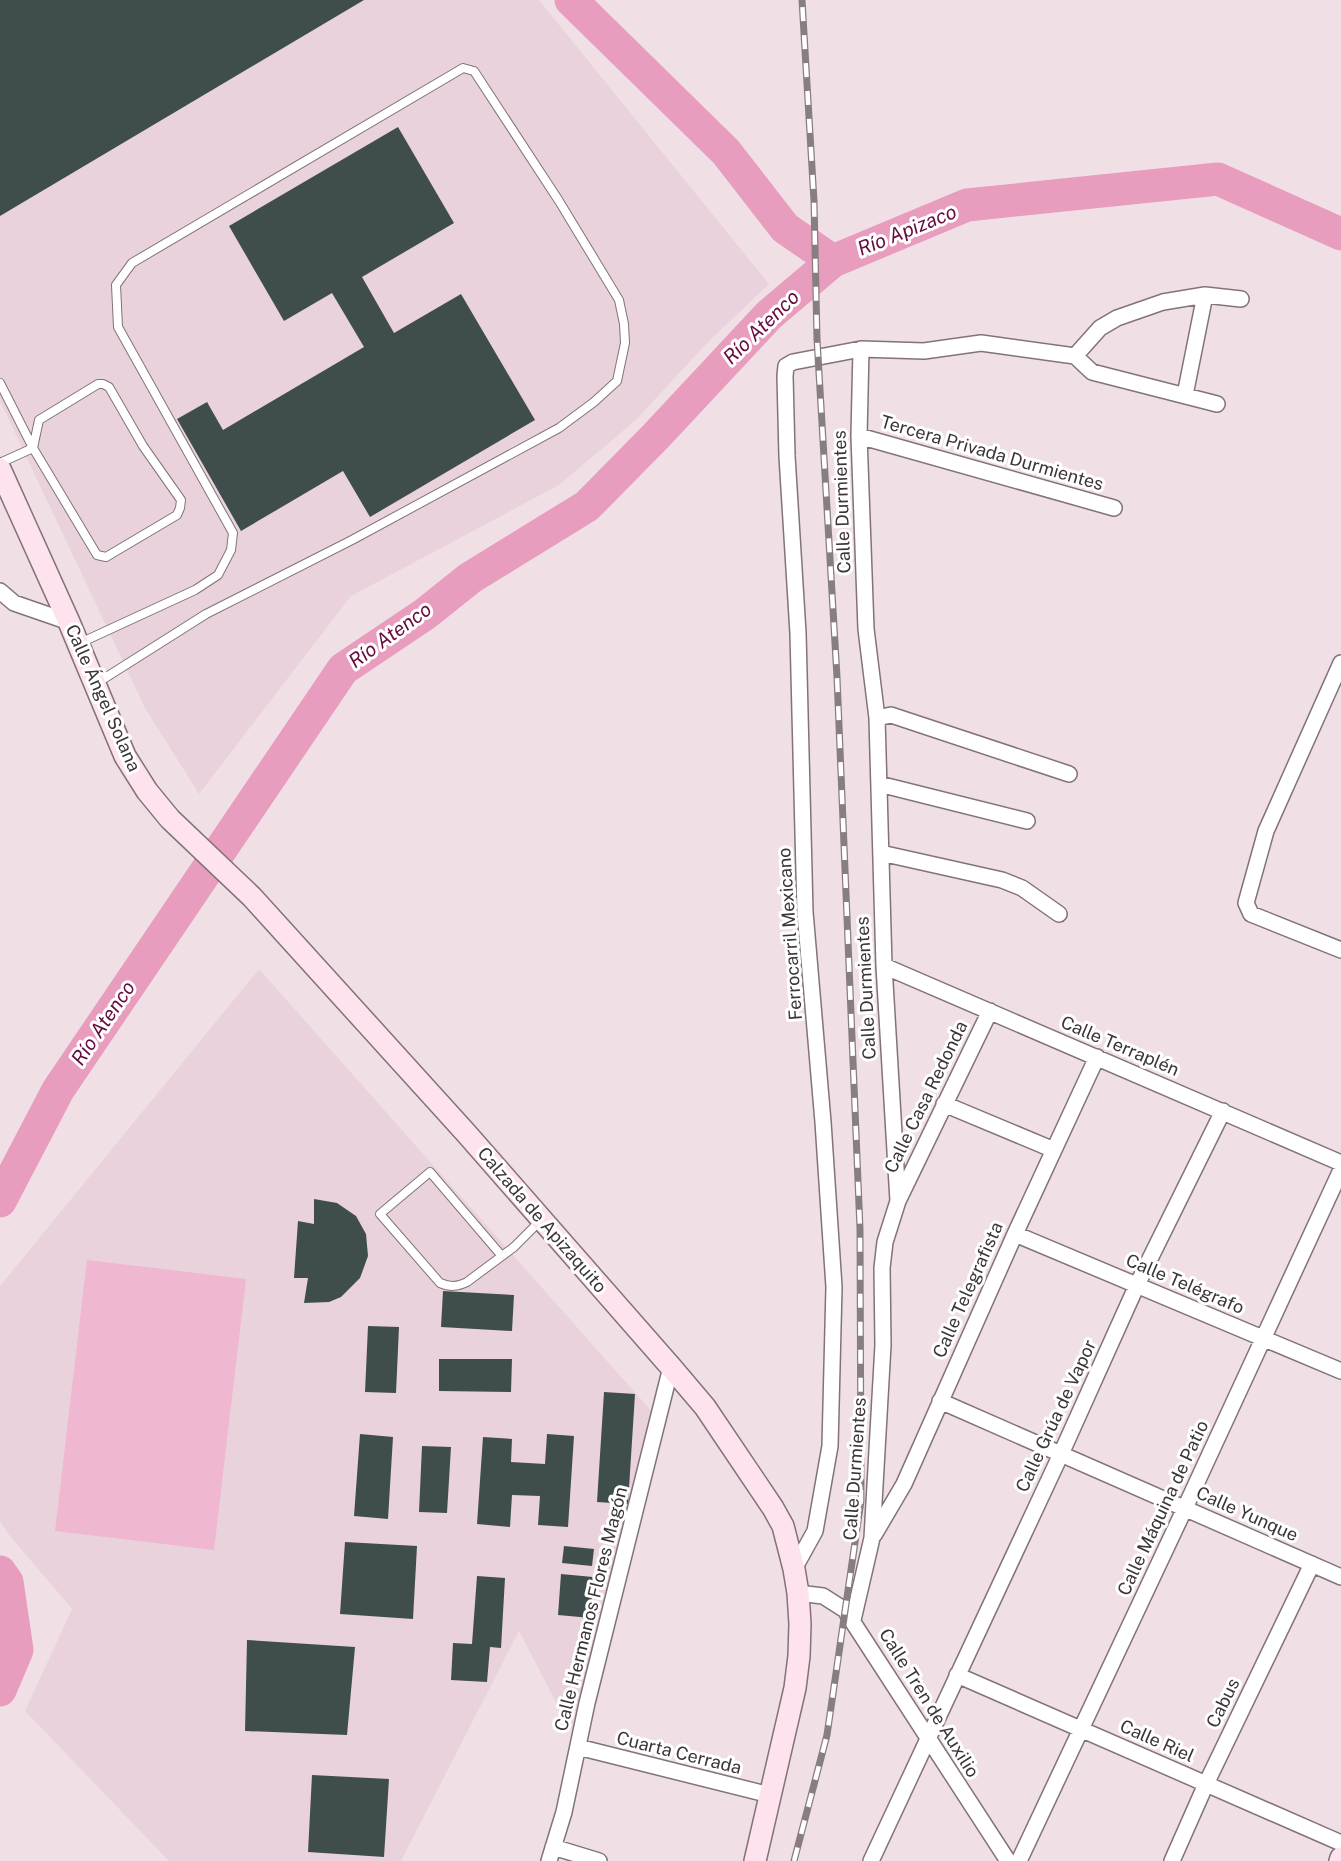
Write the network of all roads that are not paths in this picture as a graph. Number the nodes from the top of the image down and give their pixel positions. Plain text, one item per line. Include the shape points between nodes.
1 (1205, 295) junction
2 (1241, 299) dead end
3 (861, 349) junction
4 (1075, 356) junction
5 (0, 383) edge
6 (1185, 395) junction
7 (1217, 405) dead end
8 (859, 436) junction
9 (33, 448) junction
10 (0, 464) edge
11 (0, 469) edge
12 (1114, 508) dead end
13 (0, 591) edge
14 (69, 622) junction
15 (78, 644) junction
16 (1341, 663) edge
17 (95, 684) junction
18 (877, 718) junction
19 (1069, 774) dead end
20 (879, 784) junction
21 (1028, 821) dead end
22 (881, 853) junction
23 (252, 897) joint
24 (1059, 914) dead end
25 (1341, 950) edge
26 (884, 966) junction
27 (990, 1011) junction
28 (1097, 1057) junction
29 (944, 1104) junction
30 (1223, 1111) junction
31 (1054, 1150) junction
32 (1341, 1163) edge
33 (1341, 1170) edge
34 (898, 1201) junction
35 (542, 1219) junction
36 (1015, 1234) junction
37 (501, 1255) junction
38 (1137, 1286) junction
39 (1262, 1338) junction
40 (671, 1367) junction
41 (1341, 1371) edge
42 (940, 1401) junction
43 (1061, 1454) junction
44 (1185, 1508) junction
45 (872, 1538) junction
46 (1312, 1564) junction
47 (795, 1569) junction
48 (1341, 1577) edge
49 (798, 1593) junction
50 (854, 1620) junction
51 (957, 1675) junction
52 (1081, 1729) junction
53 (929, 1740) junction
54 (578, 1748) junction
55 (1206, 1784) junction
56 (770, 1796) junction
57 (1341, 1843) edge
58 (551, 1854) edge
59 (599, 1861) edge
60 (755, 1861) edge
61 (871, 1861) edge
62 (1008, 1861) edge
63 (1018, 1861) edge
64 (1172, 1861) edge

1 - 2 street
1 - 4 street via 1163,302 1117,318 1100,328
1 - 6 street
3 - 4 street via 924,351 981,343
3 - 8 street, Calle Durmientes
3 - 47 street, Ferrocarril Mexicano via 793,362 786,366 785,376 798,633 805,912 834,1287 830,1446 815,1531
4 - 6 street via 1092,372
5 - 9 lane
6 - 7 street
8 - 12 street, Tercera Privada Durmientes
8 - 18 street, Calle Durmientes via 866,629
9 - 9 lane via 39,420 103,384 109,387 143,446 181,500 177,515 106,557 97,555
9 - 10 lane
11 - 14 main road, Calle Ángel Solana
13 - 14 street via 14,603
14 - 15 main road, Calle Ángel Solana
15 - 17 main road, Calle Ángel Solana
15 - 17 lane via 195,590 218,575 231,550 233,533 118,327 116,285 132,263 463,68 474,71 619,300 625,343 617,381 559,428 206,614
16 - 25 street via 1266,831 1246,903 1251,914
17 - 23 main road, Calle Ángel Solana via 125,756 147,791 170,819
18 - 19 street via 891,716
18 - 20 street, Calle Durmientes
20 - 21 street
20 - 22 street, Calle Durmientes
22 - 24 street via 1002,880 1022,888
22 - 26 street, Calle Durmientes
23 - 35 main road, Calzada de Apizaquito
26 - 27 street, Calle Terraplén
26 - 34 street, Calle Durmientes
27 - 28 street, Calle Terraplén
27 - 29 street, Calle Casa Redonda
28 - 30 street, Calle Terraplén
28 - 31 street, Calle Telegrafista
29 - 31 street
29 - 34 street, Calle Casa Redonda
30 - 32 street, Calle Terraplén
30 - 38 street, Calle Grúa de Vapor
31 - 36 street, Calle Telegrafista
33 - 39 street, Calle Máquina de Patio
34 - 45 street, Calle Durmientes via 885,1242 882,1268 883,1345
35 - 37 lane
35 - 40 main road, Calzada de Apizaquito
36 - 38 street, Calle Telégrafo
36 - 42 street, Calle Telegrafista
37 - 37 lane via 459,1287 448,1286 440,1283 380,1214 430,1172
38 - 39 street, Calle Telégrafo
38 - 43 street, Calle Grúa de Vapor
39 - 41 street, Calle Telégrafo
39 - 44 street, Calle Máquina de Patio
40 - 47 main road, Calzada de Apizaquito via 705,1407 773,1508 783,1526
40 - 54 street, Calle Hermanos Flores Magón
42 - 43 street, Calle Yunque
42 - 45 street, Calle Telegrafista via 904,1484
43 - 44 street, Calle Yunque
43 - 51 street, Calle Grúa de Vapor
44 - 46 street, Calle Yunque
44 - 52 street, Calle Máquina de Patio
45 - 50 street, Calle Durmientes
46 - 48 street, Calle Yunque
46 - 55 street, Cabus
47 - 49 main road, Calzada de Apizaquito
49 - 50 street, Calle Tren de Auxilio via 823,1596
49 - 56 main road, Calzada de Apizaquito via 795,1688
50 - 53 street, Calle Tren de Auxilio
51 - 52 street, Calle Riel
51 - 53 street, Calle Grúa de Vapor
52 - 55 street, Calle Riel
52 - 63 street, Calle Máquina de Patio
53 - 61 street, Calle Grúa de Vapor
53 - 62 street, Calle Tren de Auxilio
54 - 56 street, Cuarta Cerrada
54 - 58 street, Calle Hermanos Flores Magón
55 - 57 street, Calle Riel
55 - 64 street, Cabus
56 - 60 main road, Calzada de Apizaquito
58 - 59 street

